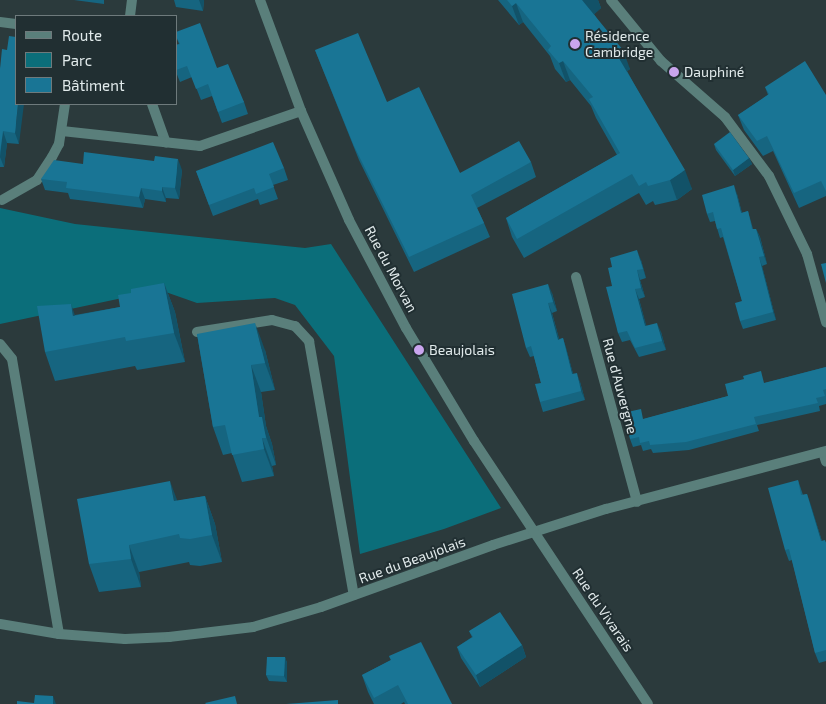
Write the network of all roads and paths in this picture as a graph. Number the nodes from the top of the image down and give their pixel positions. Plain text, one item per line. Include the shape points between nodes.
1 (132, 0) edge
2 (260, 0) edge
3 (611, 0) edge
4 (130, 15) edge
5 (0, 22) edge
6 (15, 24) edge
7 (65, 105) edge
8 (152, 105) edge
9 (301, 110) junction
10 (62, 131) junction
11 (166, 143) junction
12 (2, 200) dead end
13 (576, 277) dead end
14 (826, 322) edge
15 (197, 332) edge
16 (0, 344) edge
17 (825, 455) edge
18 (637, 502) junction
19 (534, 532) junction
20 (354, 595) junction
21 (0, 624) edge
22 (59, 634) junction
23 (648, 704) edge

1 - 4 street
2 - 9 street, Rue du Morvan
3 - 14 street via 661,61 725,117 769,176 807,254
5 - 6 street
7 - 10 street
8 - 11 street
9 - 11 street via 211,144
9 - 19 street, Rue du Morvan via 349,220 406,328
10 - 11 street
10 - 12 street via 52,158 37,180
13 - 18 street, Rue d'Auvergne
15 - 20 street via 272,320 295,326 309,341
16 - 22 street via 12,359
17 - 18 street, Rue du Beaujolais
18 - 19 street, Rue du Beaujolais
19 - 20 street, Rue du Beaujolais
19 - 23 street, Rue du Vivarais
20 - 22 street, Rue du Beaujolais via 285,619 210,633 125,638
21 - 22 street, Rue du Beaujolais

